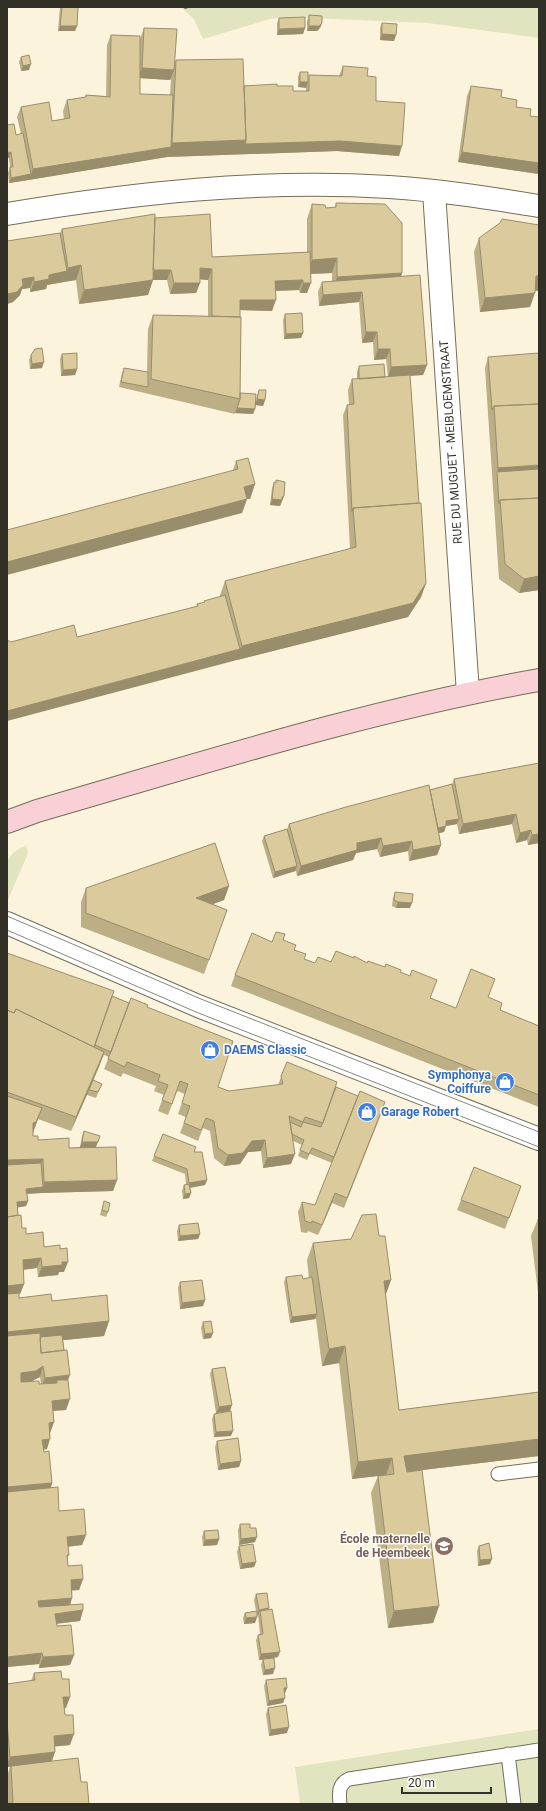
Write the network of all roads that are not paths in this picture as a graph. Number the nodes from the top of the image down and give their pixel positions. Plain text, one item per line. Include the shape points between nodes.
1 (434, 192) junction
2 (539, 206) edge
3 (7, 214) edge
4 (539, 680) edge
5 (468, 693) junction
6 (7, 822) edge
7 (7, 923) edge
8 (539, 1139) edge
9 (539, 1469) edge
10 (498, 1474) dead end
11 (539, 1750) edge
12 (508, 1754) junction
13 (340, 1804) edge
14 (514, 1804) edge

1 - 2 street
1 - 3 street via 388,187 309,185 214,188 89,200
1 - 5 street, RUE DU MUGUET - MEIBLOEMSTRAAT
4 - 5 street
5 - 6 street via 280,741 37,811
7 - 8 street via 198,1006
9 - 10 lane
11 - 12 lane
12 - 13 lane via 349,1779 342,1784
12 - 14 lane

